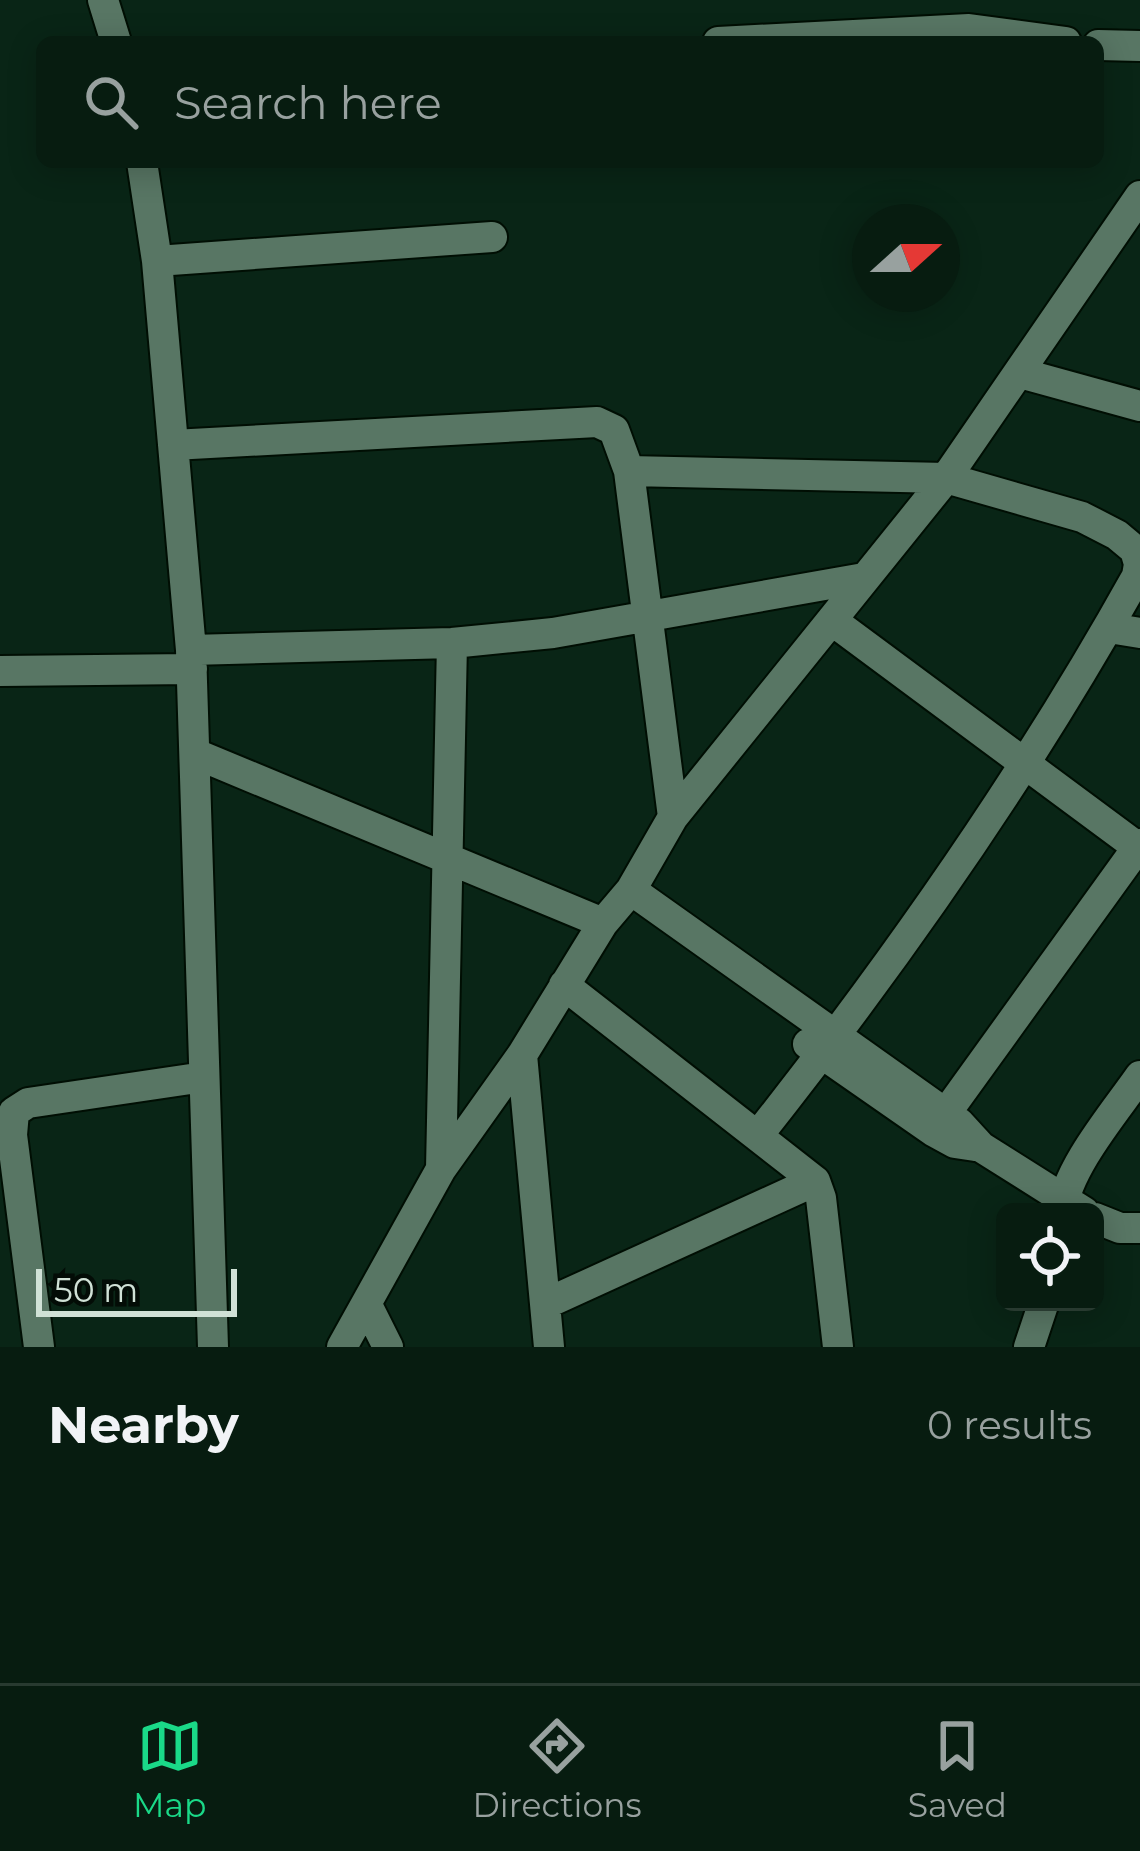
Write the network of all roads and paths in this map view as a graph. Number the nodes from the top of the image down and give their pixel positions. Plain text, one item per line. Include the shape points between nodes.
1 (104, 0) edge
2 (114, 36) edge
3 (834, 36) edge
4 (1021, 36) edge
5 (1104, 45) edge
6 (1140, 46) edge
7 (143, 168) edge
8 (1140, 196) edge
9 (492, 237) dead end
10 (157, 261) junction
11 (1020, 373) junction
12 (1140, 406) edge
13 (173, 445) junction
14 (629, 472) junction
15 (946, 478) junction
16 (864, 578) junction
17 (647, 617) junction
18 (834, 622) junction
19 (1108, 628) junction
20 (1140, 633) edge
21 (452, 643) junction
22 (192, 659) junction
23 (0, 671) edge
24 (196, 754) junction
25 (1027, 763) junction
26 (674, 817) junction
27 (1139, 847) edge
28 (446, 856) junction
29 (618, 906) junction
30 (564, 985) junction
31 (827, 1045) junction
32 (522, 1055) junction
33 (1140, 1076) edge
34 (205, 1077) junction
35 (939, 1123) junction
36 (759, 1134) junction
37 (441, 1169) junction
38 (815, 1180) junction
39 (1063, 1203) edge
40 (1072, 1203) edge
41 (1104, 1222) edge
42 (1140, 1228) edge
43 (545, 1304) junction
44 (368, 1307) junction
45 (1041, 1311) edge
46 (39, 1347) edge
47 (213, 1347) edge
48 (342, 1347) edge
49 (388, 1347) edge
50 (549, 1347) edge
51 (838, 1347) edge
52 (1029, 1347) edge

1 - 2 street
3 - 4 street via 969,29
5 - 6 street
7 - 10 street
8 - 11 street
9 - 10 street
10 - 13 street
11 - 12 street
11 - 15 street
13 - 14 street via 597,422 619,436
13 - 22 street
14 - 15 street
14 - 17 street
15 - 16 street
15 - 19 street via 1082,517 1130,543 1138,576
16 - 17 street
16 - 18 street
17 - 21 street
17 - 26 street
18 - 25 street
18 - 26 street
19 - 20 street
19 - 25 street
21 - 22 street
21 - 28 street
22 - 23 street
22 - 24 street
24 - 28 street
24 - 34 street
25 - 27 street
25 - 31 street
26 - 29 street
27 - 35 street
28 - 29 street
28 - 37 street
29 - 30 street
29 - 31 street
30 - 32 street
30 - 36 street
31 - 35 street
31 - 36 street
32 - 37 street
32 - 43 street
33 - 40 street via 1088,1152
34 - 46 street via 28,1103 14,1112
34 - 47 street
35 - 39 street via 966,1128
36 - 38 street
37 - 44 street
38 - 43 street
38 - 51 street
41 - 42 street
43 - 50 street
44 - 48 street
44 - 49 street
45 - 52 street

